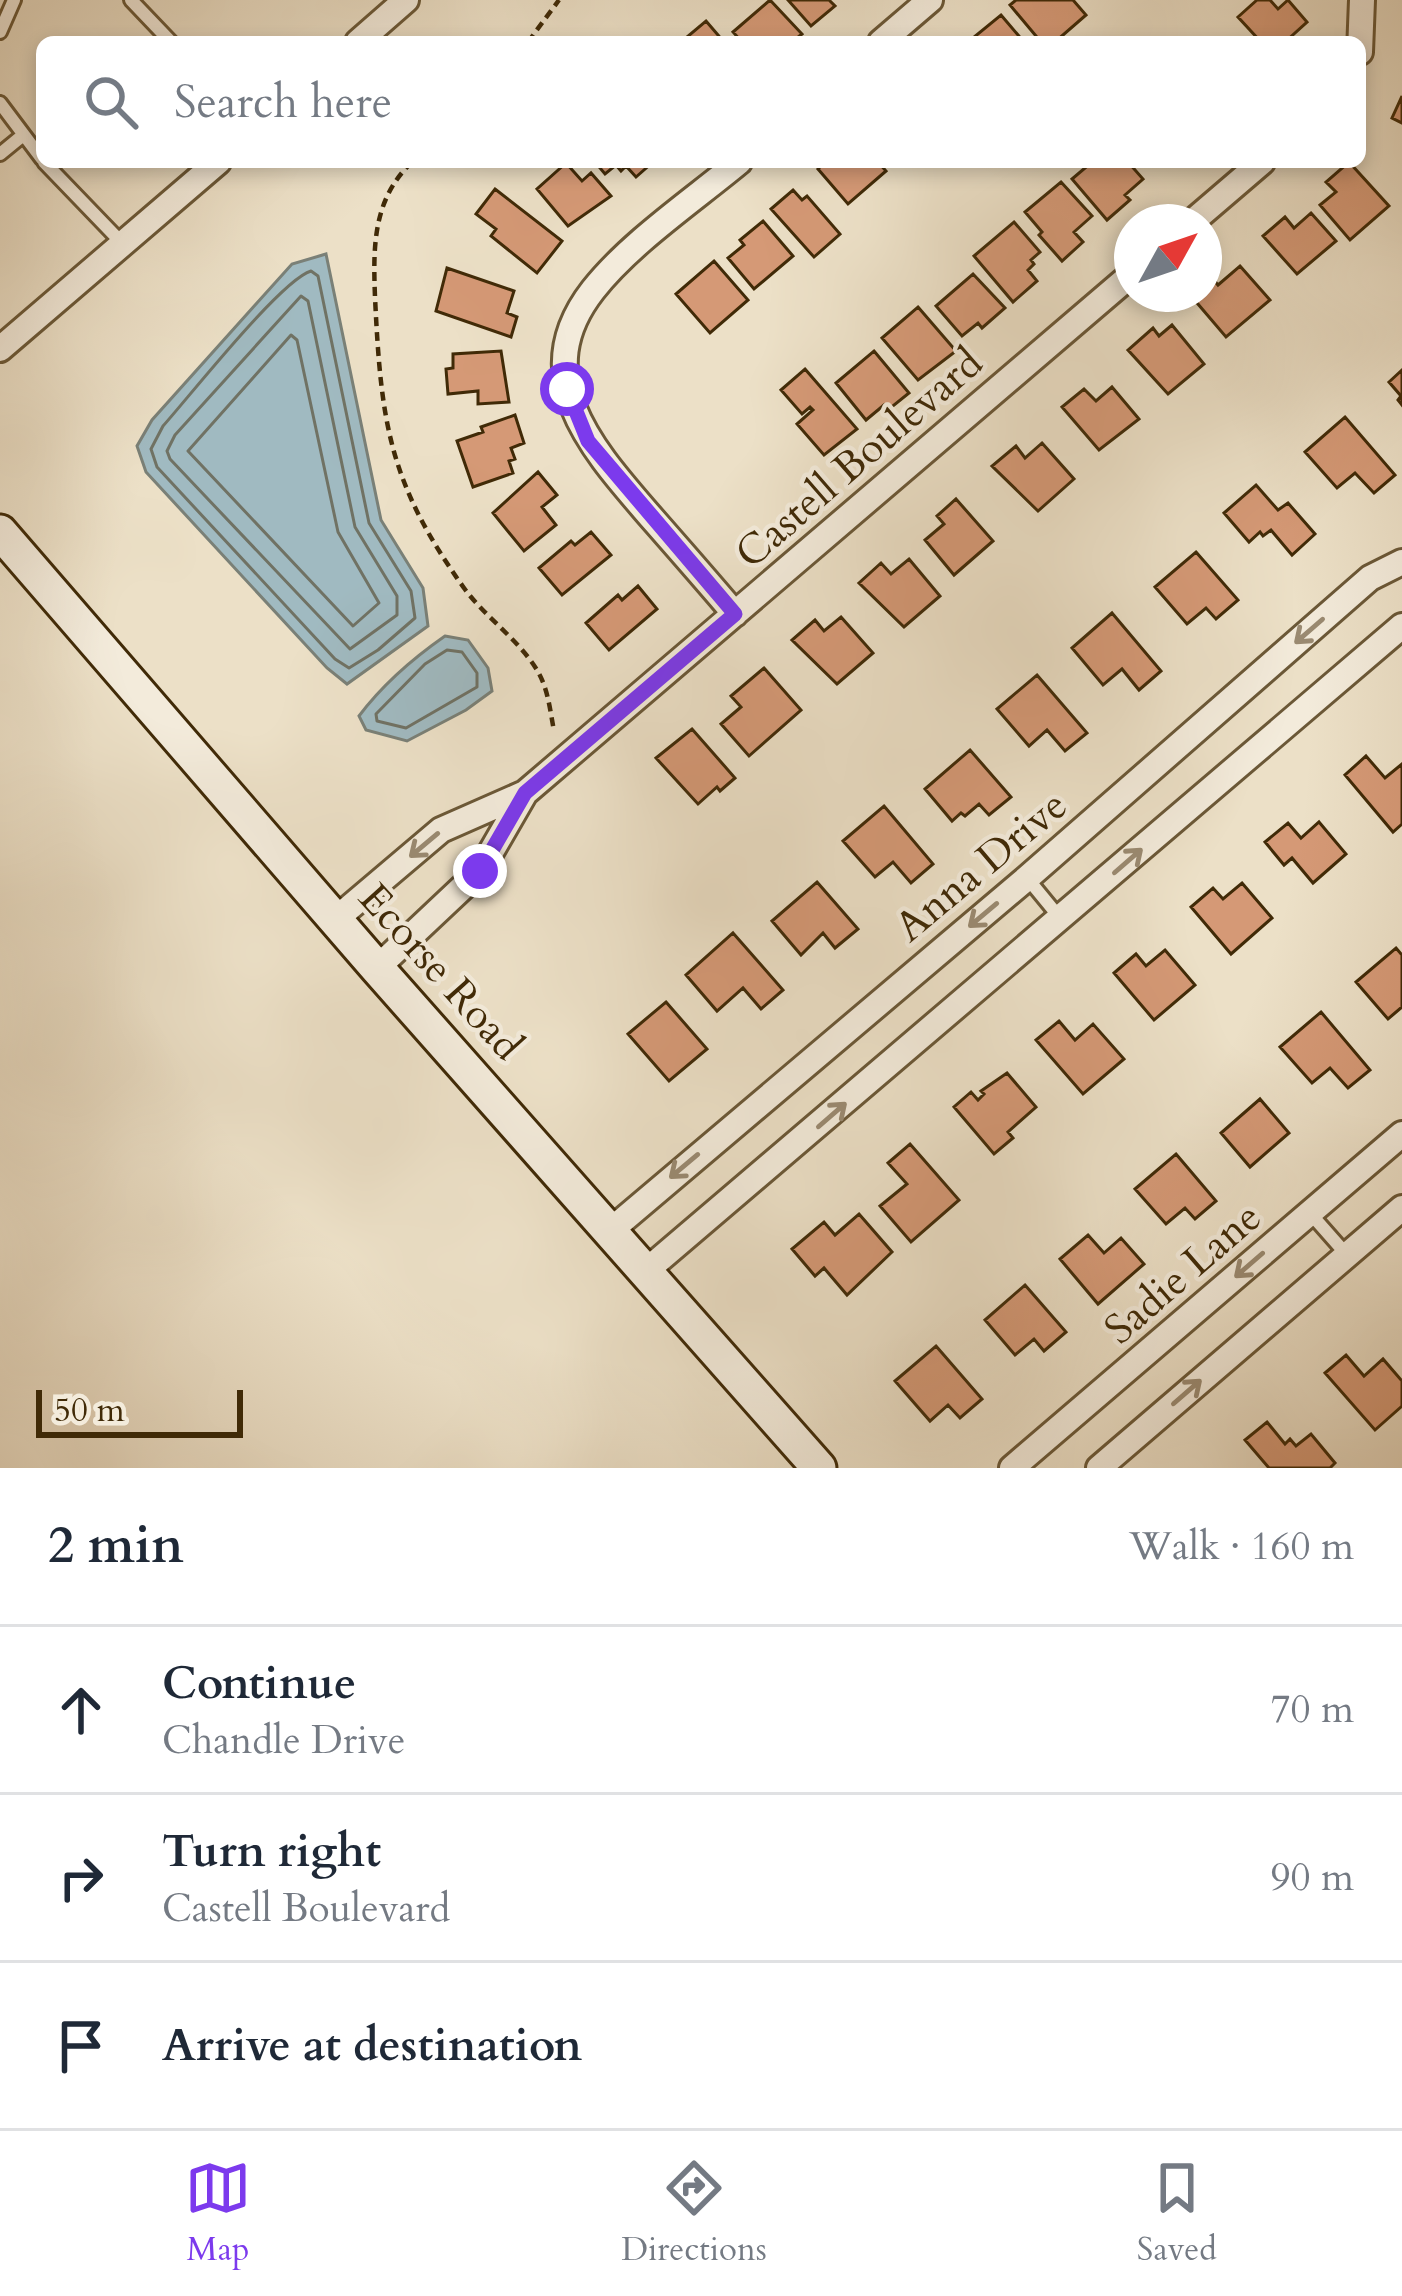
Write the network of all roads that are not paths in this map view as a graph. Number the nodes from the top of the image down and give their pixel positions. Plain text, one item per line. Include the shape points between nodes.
1 (14, 0) edge
2 (130, 0) edge
3 (406, 0) edge
4 (930, 0) edge
5 (1362, 0) edge
6 (0, 32) edge
7 (165, 36) edge
8 (365, 36) edge
9 (888, 36) edge
10 (1361, 36) edge
11 (0, 104) edge
12 (22, 136) junction
13 (36, 153) edge
14 (0, 154) edge
15 (50, 168) edge
16 (211, 168) edge
17 (732, 168) edge
18 (1255, 168) edge
19 (1213, 204) edge
20 (123, 243) junction
21 (1114, 289) edge
22 (0, 350) edge
23 (0, 532) edge
24 (1402, 562) edge
25 (735, 614) junction
26 (1402, 626) edge
27 (525, 793) junction
28 (1027, 878) junction
29 (335, 919) junction
30 (1061, 919) junction
31 (377, 968) junction
32 (1402, 1134) edge
33 (1402, 1208) edge
34 (1310, 1213) junction
35 (610, 1231) junction
36 (1346, 1255) junction
37 (646, 1270) junction
38 (819, 1468) edge
39 (1012, 1468) edge
40 (1099, 1468) edge

1 - 6 lane
2 - 7 lane
3 - 8 street
4 - 9 street
5 - 10 street
11 - 12 lane
12 - 13 lane
12 - 14 lane
15 - 20 lane
16 - 20 street
17 - 25 street via 592,292 573,326 565,368 588,441
18 - 19 street
20 - 22 street
21 - 25 street, Castell Boulevard
23 - 29 main road, Ecorse Road
24 -> 28 street, Anna Drive via 1370,578
25 - 27 street, Castell Boulevard
30 -> 26 street
27 -> 29 street, Castell Boulevard via 441,830
27 - 31 street, Castell Boulevard via 480,871
28 - 30 lane
28 -> 35 street, Anna Drive
29 - 31 main road, Ecorse Road
37 -> 30 street
31 - 35 main road, Ecorse Road
32 - 34 street, Sadie Lane
33 - 36 street
34 - 36 lane
34 -> 39 street, Sadie Lane
35 - 37 main road, Ecorse Road
40 -> 36 street
37 - 38 main road, Ecorse Road

